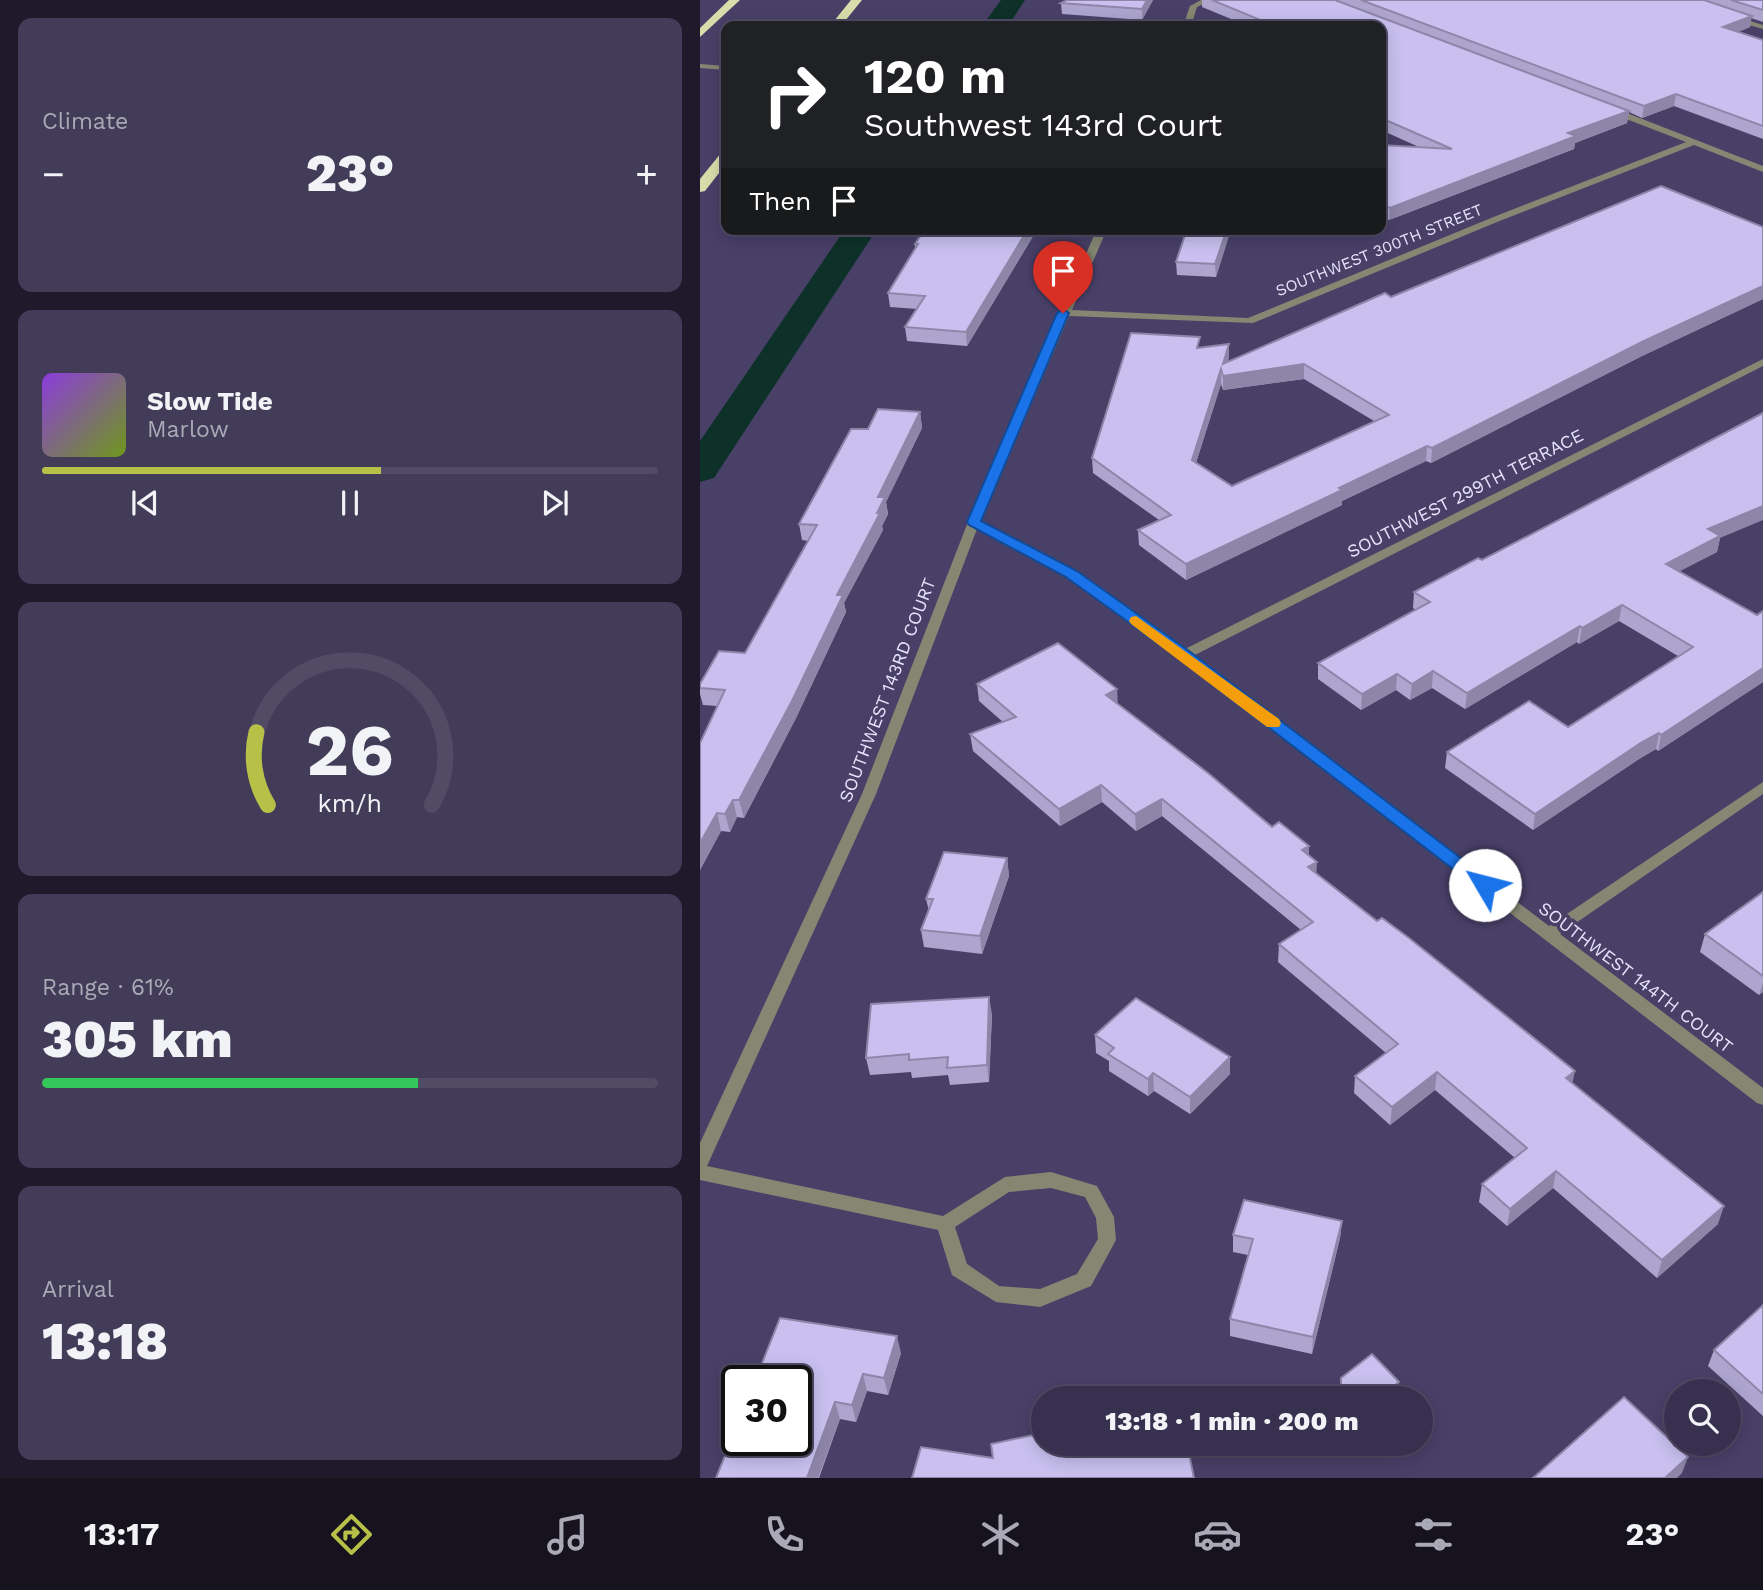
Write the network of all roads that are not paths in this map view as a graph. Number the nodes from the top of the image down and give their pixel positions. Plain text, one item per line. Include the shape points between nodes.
1 (735, 0) edge
2 (857, 0) edge
3 (1207, 0) edge
4 (1727, 16) edge
5 (839, 21) edge
6 (1189, 21) edge
7 (1763, 27) edge
8 (700, 34) edge
9 (700, 66) edge
10 (721, 68) edge
11 (1604, 108) edge
12 (1695, 142) junction
13 (721, 162) edge
14 (1763, 169) edge
15 (700, 188) edge
16 (1098, 235) edge
17 (1063, 313) junction
18 (1763, 362) edge
19 (974, 522) junction
20 (1184, 655) junction
21 (1763, 787) edge
22 (1549, 934) junction
23 (1763, 1098) edge
24 (700, 1162) edge
25 (700, 1172) edge
26 (945, 1224) junction

1 - 8 highway
2 - 5 highway
3 - 6 street via 1194,6
4 - 7 street
9 - 10 street
11 - 12 street
12 - 14 street
12 - 17 street, SOUTHWEST 300TH STREET via 1250,320
13 - 15 highway
16 - 17 street, SOUTHWEST 143RD COURT
17 - 19 street, SOUTHWEST 143RD COURT
18 - 20 street, SOUTHWEST 299TH TERRACE
19 - 20 street, SOUTHWEST 144TH COURT via 1072,574
19 - 24 street, SOUTHWEST 143RD COURT via 869,794
20 - 22 street, SOUTHWEST 144TH COURT
21 - 22 street
22 - 23 street, SOUTHWEST 144TH COURT
25 - 26 street
26 - 26 street via 959,1269 996,1294 1040,1298 1084,1280 1107,1240 1105,1217 1091,1191 1051,1180 1005,1185

